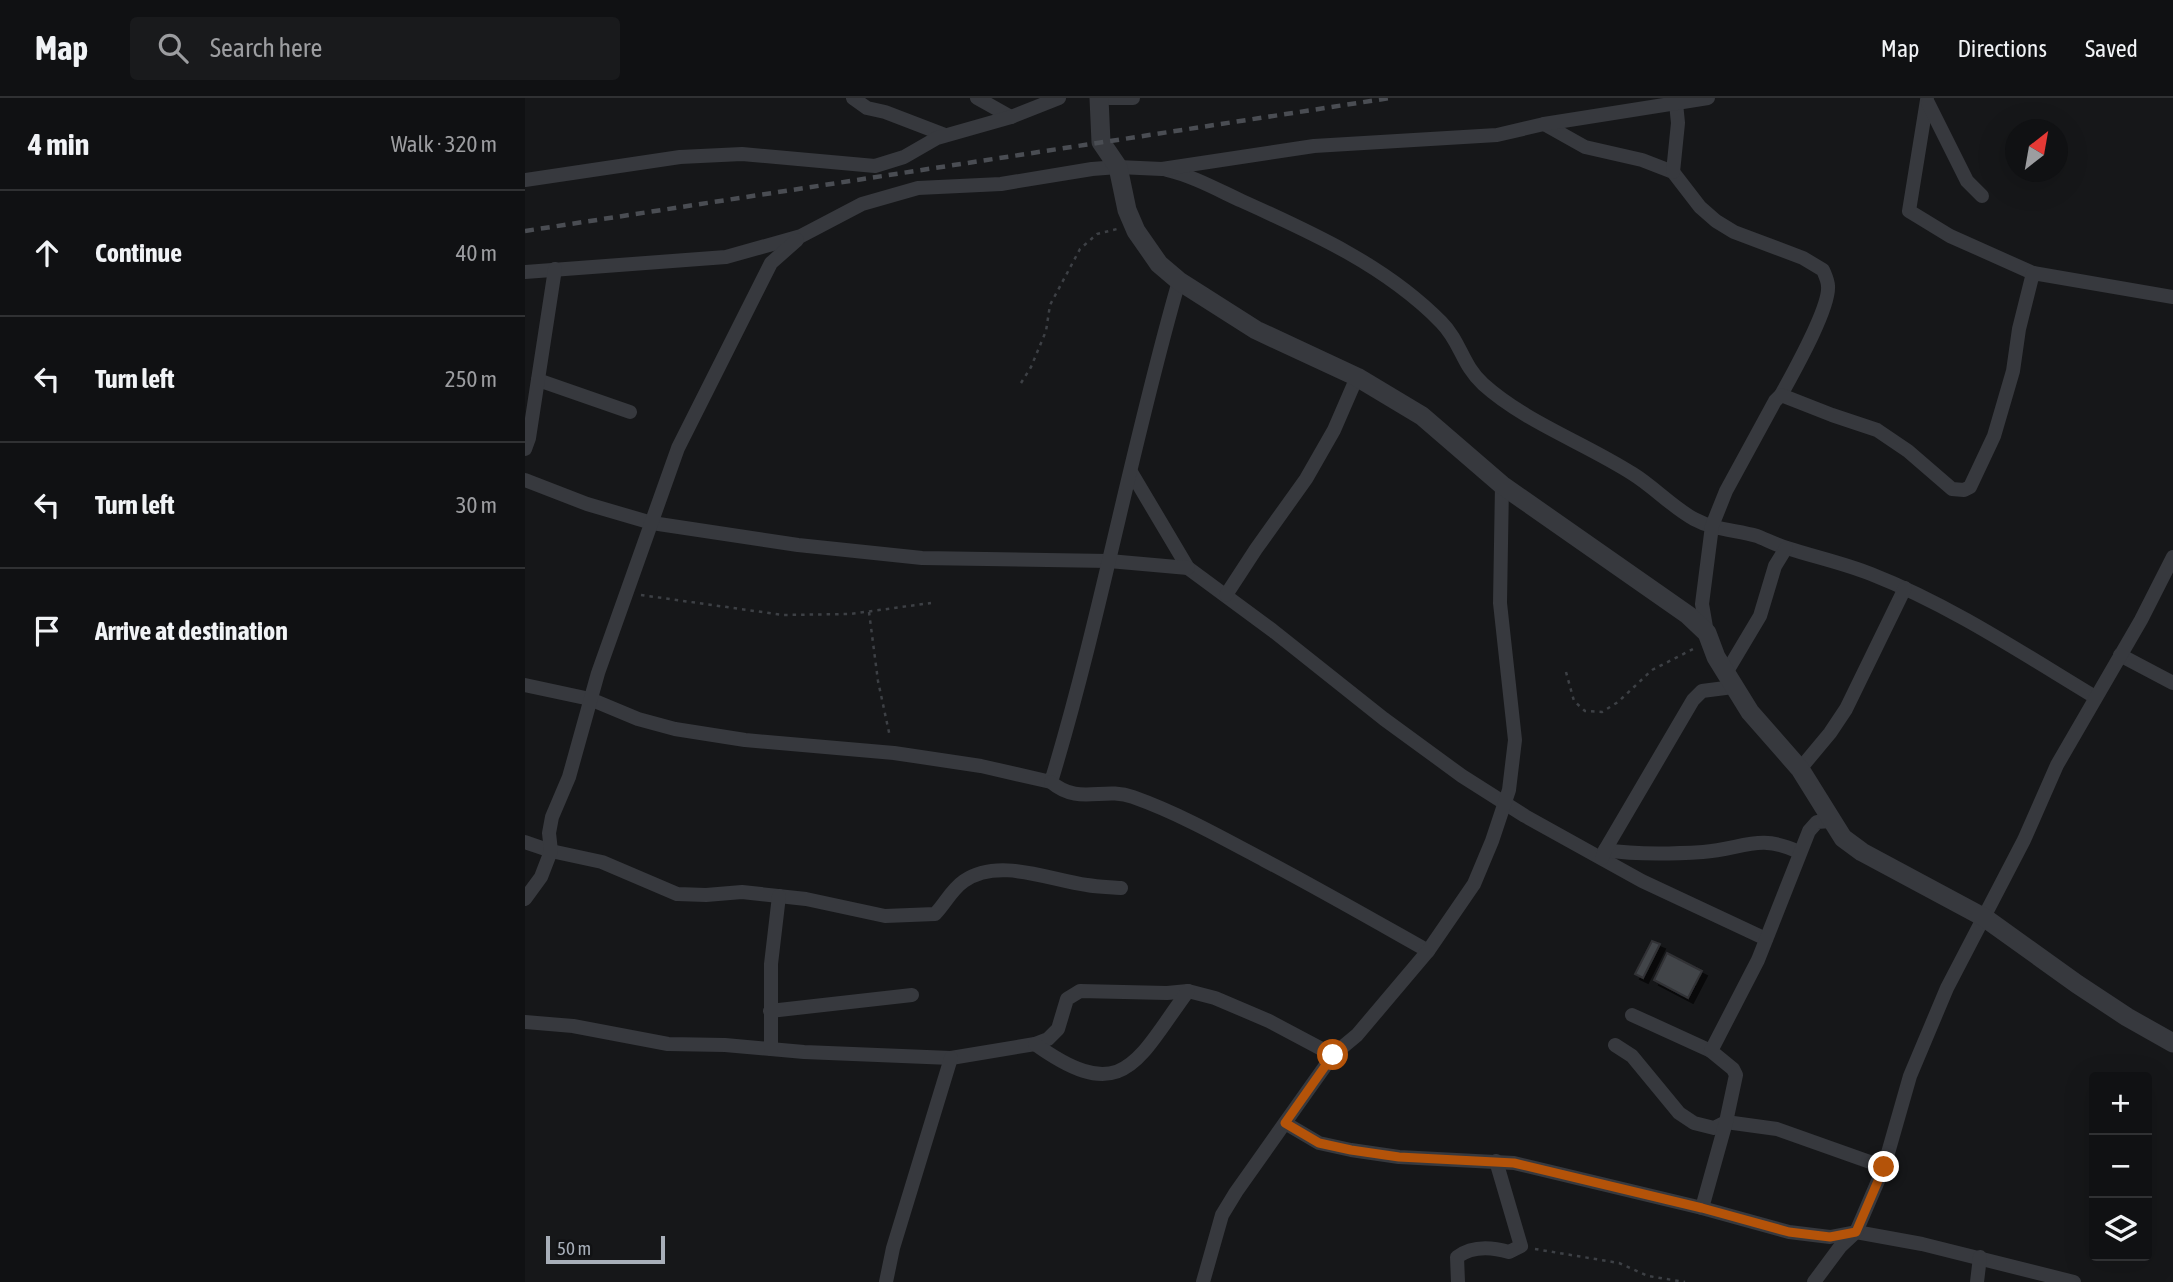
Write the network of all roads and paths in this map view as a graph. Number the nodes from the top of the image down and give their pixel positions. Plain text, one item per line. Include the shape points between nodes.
1 (853, 98) edge
2 (977, 98) edge
3 (1059, 98) edge
4 (1100, 98) edge
5 (1109, 98) edge
6 (1133, 98) edge
7 (1708, 98) edge
8 (1926, 99) edge
9 (1676, 103) junction
10 (1011, 117) junction
11 (1544, 124) junction
12 (946, 135) junction
13 (1118, 167) junction
14 (1162, 169) junction
15 (1673, 172) junction
16 (525, 180) edge
17 (1982, 196) dead end
18 (1133, 224) junction
19 (801, 236) junction
20 (555, 269) junction
21 (525, 272) edge
22 (2033, 273) junction
23 (1179, 281) junction
24 (2173, 297) edge
25 (1357, 377) junction
26 (538, 380) junction
27 (1021, 383) dead end
28 (1781, 395) junction
29 (630, 412) dead end
30 (525, 449) edge
31 (1131, 472) junction
32 (525, 480) edge
33 (1502, 485) junction
34 (652, 523) junction
35 (1712, 526) junction
36 (1786, 548) junction
37 (2173, 557) edge
38 (1109, 561) junction
39 (1188, 568) junction
40 (1905, 588) junction
41 (628, 593) junction
42 (1226, 595) junction
43 (931, 603) dead end
44 (869, 612) junction
45 (1708, 637) junction
46 (2120, 655) junction
47 (1566, 672) dead end
48 (1730, 680) junction
49 (2173, 683) edge
50 (525, 685) edge
51 (2095, 697) junction
52 (590, 699) junction
53 (894, 753) junction
54 (1800, 769) junction
55 (1051, 782) junction
56 (1505, 804) junction
57 (1831, 821) junction
58 (525, 842) edge
59 (551, 851) junction
60 (1799, 852) junction
61 (1604, 854) junction
62 (1121, 888) dead end
63 (779, 896) junction
64 (525, 900) edge
65 (1985, 918) junction
66 (1766, 939) junction
67 (1428, 951) junction
68 (1188, 990) junction
69 (912, 995) dead end
70 (770, 1011) junction
71 (1632, 1015) dead end
72 (525, 1022) edge
73 (2173, 1043) edge
74 (1035, 1044) junction
75 (1615, 1045) dead end
76 (771, 1049) junction
77 (1711, 1051) junction
78 (1333, 1055) junction
79 (951, 1058) junction
80 (1726, 1122) junction
81 (1285, 1123) junction
82 (1496, 1161) junction
83 (1884, 1167) junction
84 (1702, 1208) junction
85 (1856, 1232) junction
86 (1521, 1246) junction
87 (1980, 1257) junction
88 (886, 1282) edge
89 (1203, 1282) edge
90 (1458, 1282) edge
91 (1685, 1282) edge
92 (1814, 1282) edge
93 (1977, 1282) edge
94 (2074, 1282) edge

1 - 12 street via 867,108
2 - 10 street
3 - 10 street
4 - 13 street via 1101,142
5 - 6 street
7 - 9 street
8 - 17 street via 1967,181
8 - 22 street via 1909,211 1950,236
9 - 11 street
9 - 15 street
10 - 12 street
11 - 14 street via 1497,135 1314,146
11 - 15 street via 1584,148 1642,160
12 - 16 street via 904,157 874,166 742,155 680,156
13 - 14 street
13 - 18 street
13 - 19 street via 1001,184 918,188 862,204
14 - 35 street via 1217,190 1356,257 1440,321 1455,337 1463,361 1483,384 1514,407 1635,475 1693,519
15 - 28 street via 1716,221 1823,270 1828,287 1823,306
18 - 23 street via 1148,250
18 - 27 path via 1097,234 1080,249 1050,305 1046,331
19 - 20 street via 726,257
19 - 34 street via 771,263 678,448
20 - 21 street
20 - 26 street
22 - 24 street
22 - 28 street via 1994,436 1970,487 1952,489 1877,430
23 - 25 street via 1256,330
23 - 31 street
25 - 33 street via 1422,416
25 - 42 street via 1334,430 1305,479
26 - 29 street
26 - 30 street
28 - 35 street via 1726,491
31 - 38 street
31 - 39 street
32 - 34 street
33 - 45 street via 1664,598
33 - 56 street via 1500,603 1515,740
34 - 38 street via 922,558
34 - 41 street
35 - 36 street
35 - 45 street via 1703,604
36 - 40 street
36 - 48 street
37 - 46 street
38 - 39 street
38 - 55 street via 1076,702
39 - 42 street
40 - 51 street via 1961,616
40 - 54 street via 1846,709
41 - 44 path via 774,615
41 - 52 street
42 - 56 street via 1384,719
43 - 44 path
44 - 53 path
45 - 47 path via 1652,670 1602,712 1585,711 1574,701
45 - 48 street
46 - 49 street
46 - 51 street
48 - 54 street via 1750,712
48 - 61 street via 1697,695
50 - 52 street
51 - 65 street via 2057,765
52 - 53 street via 638,719 685,731
52 - 59 street via 569,777 552,817
53 - 55 street via 981,765
54 - 57 street
55 - 67 street via 1077,796 1121,793 1184,819
56 - 61 street
56 - 67 street via 1473,884
57 - 60 street via 1817,822
57 - 65 street via 1843,838 1862,852
58 - 59 street
59 - 63 street via 602,862 677,894
59 - 64 street
60 - 61 street via 1765,841 1705,852
60 - 66 street
61 - 66 street via 1653,886
62 - 63 street via 987,872 964,881 935,914 897,916
63 - 70 street
65 - 73 street via 2077,984
65 - 83 street via 1947,988 1910,1076
66 - 77 street
67 - 78 street via 1357,1035
68 - 74 street via 1080,991 1067,999 1053,1035
68 - 74 street via 1143,1054 1117,1071 1095,1075
68 - 78 street via 1269,1021
69 - 70 street
70 - 76 street
71 - 77 street
72 - 76 street via 668,1044
74 - 79 street
75 - 80 street via 1632,1056 1679,1113 1714,1128
76 - 79 street
77 - 80 street via 1736,1074
78 - 81 street
79 - 88 street
80 - 83 street via 1777,1129
80 - 84 street
81 - 82 street via 1319,1143 1351,1150 1409,1158
81 - 89 street via 1222,1215
82 - 84 street
82 - 86 street
83 - 85 street
84 - 85 street via 1789,1232 1830,1237
85 - 87 street
85 - 92 street
86 - 90 street via 1509,1252 1491,1247 1462,1253 1457,1257
86 - 91 path via 1619,1263 1648,1276
87 - 93 street
87 - 94 street

